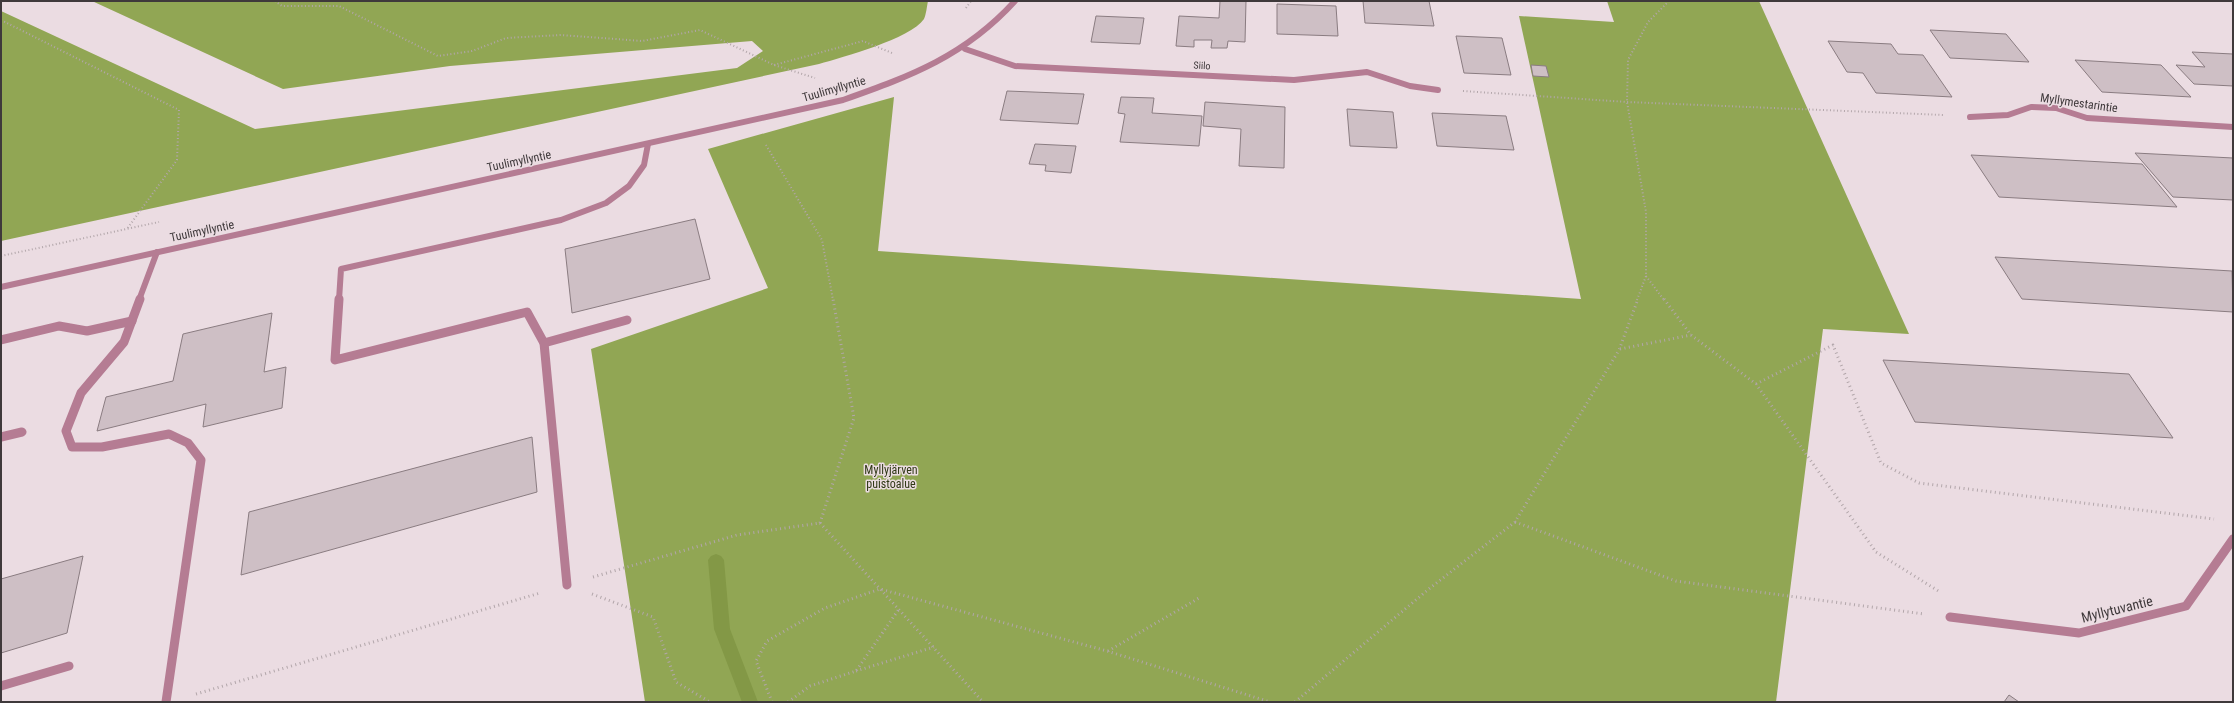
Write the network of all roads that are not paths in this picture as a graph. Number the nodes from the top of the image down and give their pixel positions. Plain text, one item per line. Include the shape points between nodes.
1 (1015, 1) edge
2 (965, 49) junction
3 (1438, 90) road end
4 (1970, 117) road end
5 (2233, 127) edge
6 (648, 144) junction
7 (157, 252) junction
8 (1, 287) edge
9 (627, 320) dead end
10 (132, 321) junction
11 (1, 340) edge
12 (544, 343) junction
13 (22, 432) dead end
14 (1, 437) edge
15 (2233, 539) edge
16 (567, 585) road end
17 (1950, 617) road end
18 (69, 666) dead end
19 (1, 686) edge
20 (166, 702) edge

1 - 2 street, Tuulimyllyntie via 1001,20
2 - 3 street, Siilo via 1015,66 1294,80 1367,72 1410,86
2 - 6 street, Tuulimyllyntie via 911,76 843,100
4 - 5 street, Myllymestarintie via 2008,115 2031,107 2050,108 2087,118
6 - 7 street, Tuulimyllyntie
6 - 12 street via 644,165 629,186 606,202 561,220 341,269 335,360 527,312
7 - 8 street, Tuulimyllyntie
7 - 10 street
9 - 12 street
10 - 11 street via 88,331 59,326
10 - 20 street via 124,342 81,393 66,431 72,447 102,447 170,434 188,443 201,460
12 - 16 street
13 - 14 street
15 - 17 street, Myllytuvantie via 2186,606 2079,633
18 - 19 street

